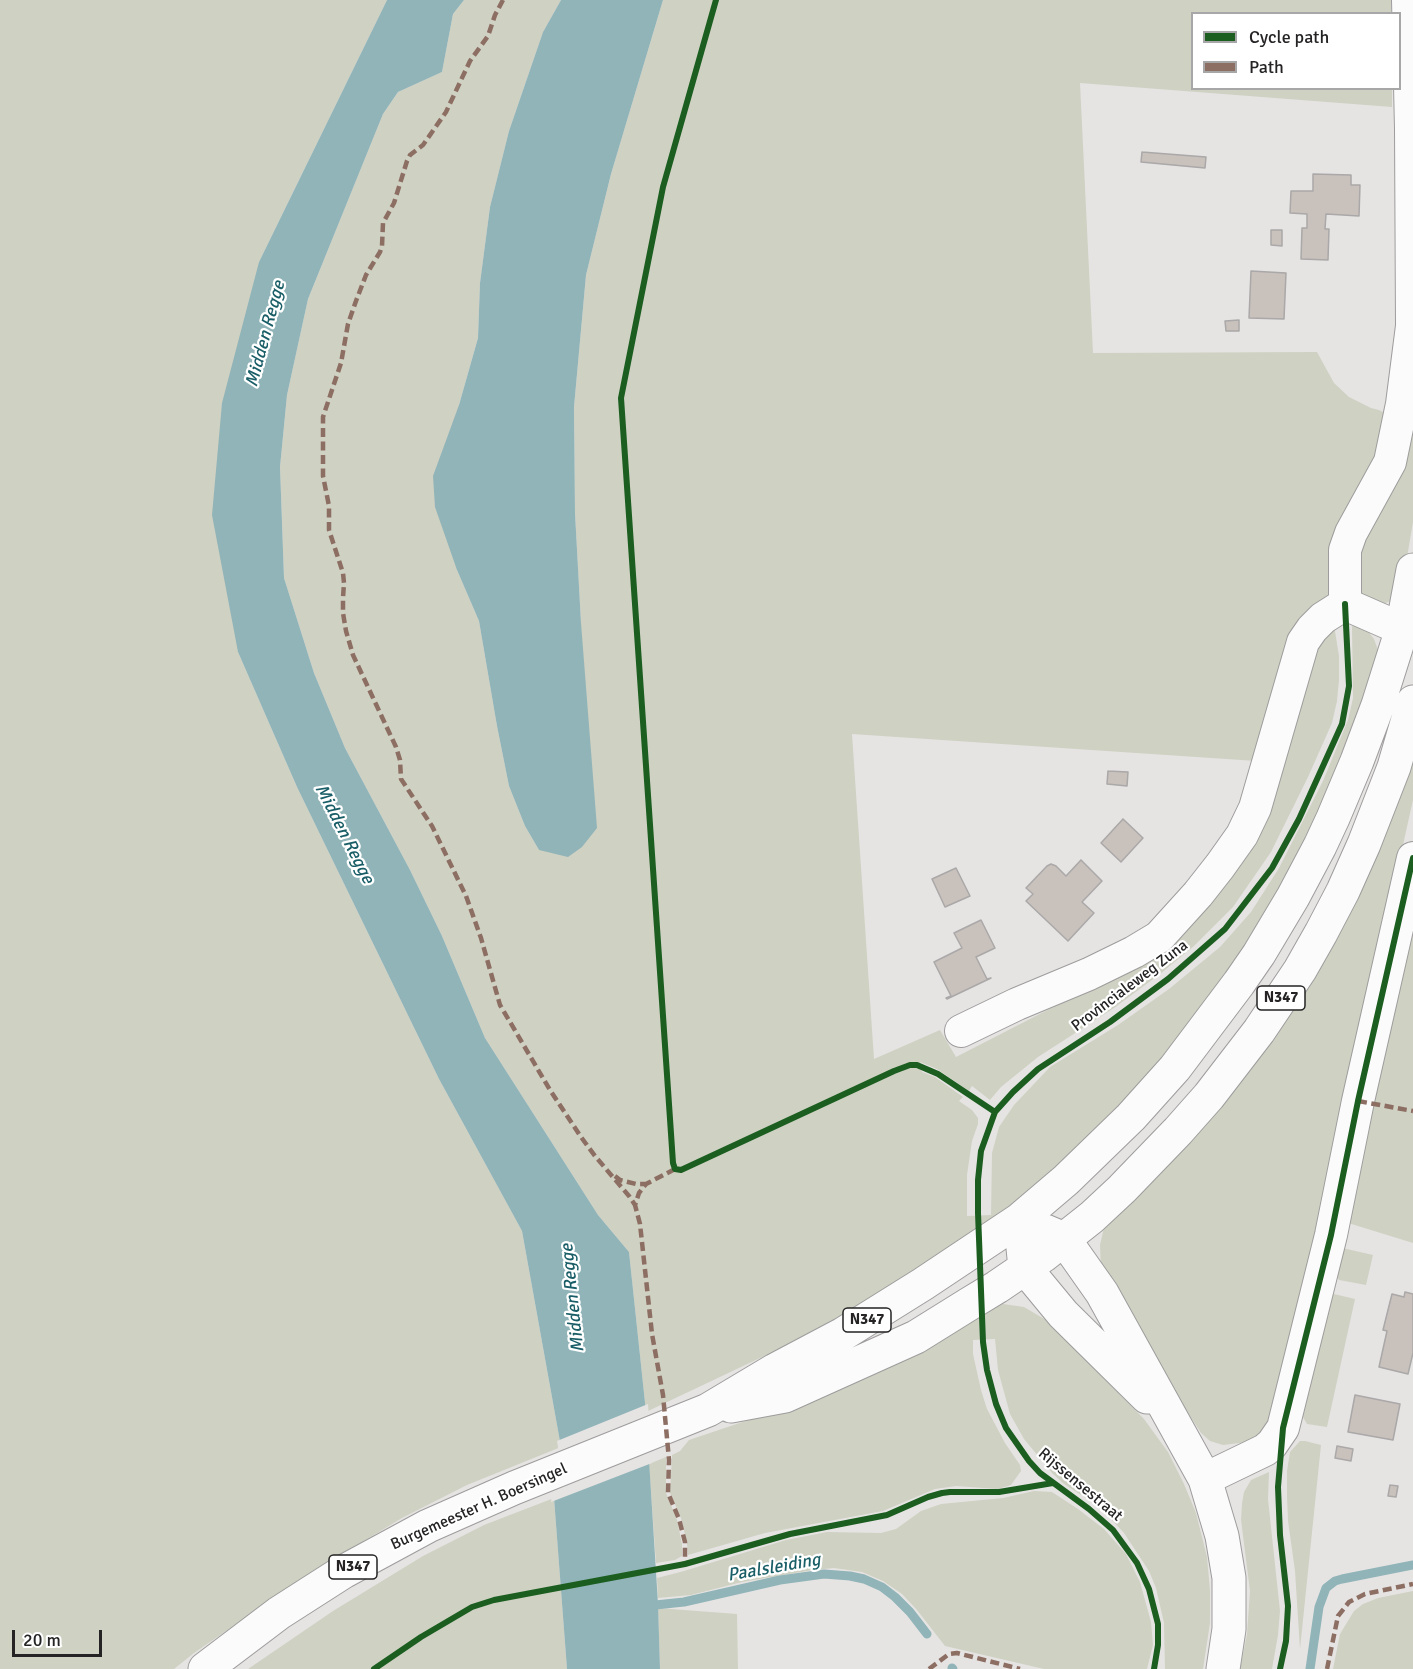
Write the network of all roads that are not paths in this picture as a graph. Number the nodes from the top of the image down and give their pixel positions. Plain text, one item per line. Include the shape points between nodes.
1 (1408, 0) edge
2 (1413, 570) edge
3 (1345, 604) junction
4 (1407, 630) edge
5 (1413, 702) edge
6 (1413, 858) edge
7 (962, 1031) dead end
8 (1019, 1220) junction
9 (1064, 1239) junction
10 (1025, 1268) junction
11 (708, 1410) junction
12 (1174, 1424) junction
13 (1205, 1479) junction
14 (205, 1669) edge
15 (1223, 1669) edge

1 - 3 street via 1412,326 1390,462 1345,550
2 - 4 main road, N347
3 - 4 street
3 - 7 street, Provincialeweg Zuna via 1323,618 1303,642 1255,808 1242,835 1159,938
4 - 8 main road, N347 via 1333,818 1259,954 1175,1068 1131,1117
5 - 9 main road, N347 via 1394,767 1364,844 1300,970 1209,1096 1122,1189
6 - 13 street via 1283,1428 1272,1444 1258,1454
8 - 9 main road
8 - 10 main road
8 - 11 main road, N347 via 843,1334
9 - 10 main road, N347
9 - 12 main road via 1102,1293
10 - 11 main road, N347 via 916,1337 785,1396
10 - 12 main road via 1063,1314
11 - 14 main road, Burgemeester H. Boersingel / N347 via 428,1526 279,1613
12 - 13 main road
13 - 15 main road via 1222,1536 1229,1578 1229,1629

